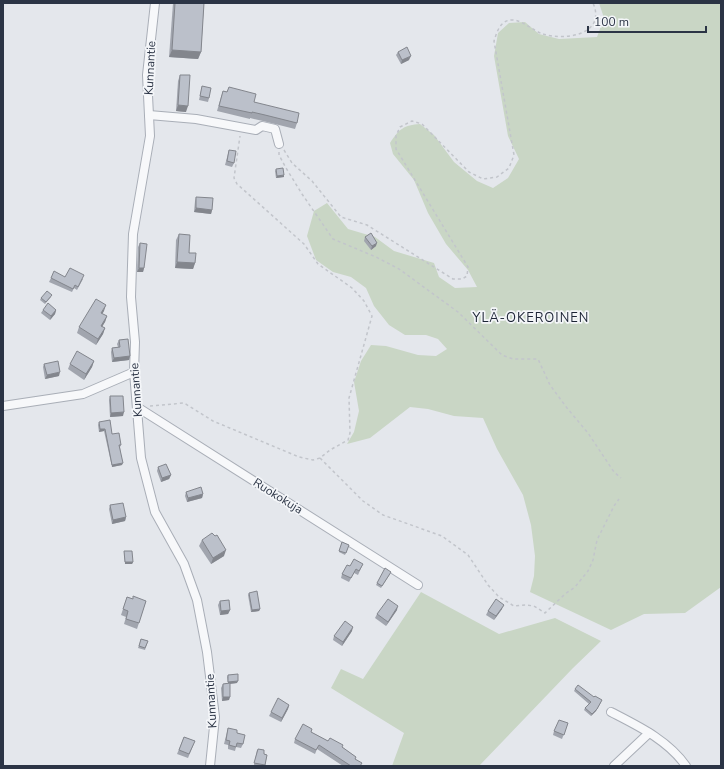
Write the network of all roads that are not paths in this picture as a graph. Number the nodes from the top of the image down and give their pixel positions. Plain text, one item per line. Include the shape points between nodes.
1 (155, 3) edge
2 (149, 115) junction
3 (279, 144) road end
4 (134, 372) junction
5 (3, 406) edge
6 (137, 407) junction
7 (418, 584) dead end
8 (611, 712) dead end
9 (649, 733) junction
10 (210, 766) edge
11 (614, 766) edge
12 (686, 766) edge

1 - 2 street, Kunnantie via 147,75
2 - 3 street via 196,119 256,130 262,126 275,129
2 - 4 street, Kunnantie via 150,136 133,234 131,297 135,342
4 - 5 street via 83,394
4 - 6 street, Kunnantie
6 - 7 street, Ruokokuja
6 - 10 street, Kunnantie via 141,458 155,512 184,564 197,600 215,717
8 - 9 street
9 - 11 street
9 - 12 street via 676,753

